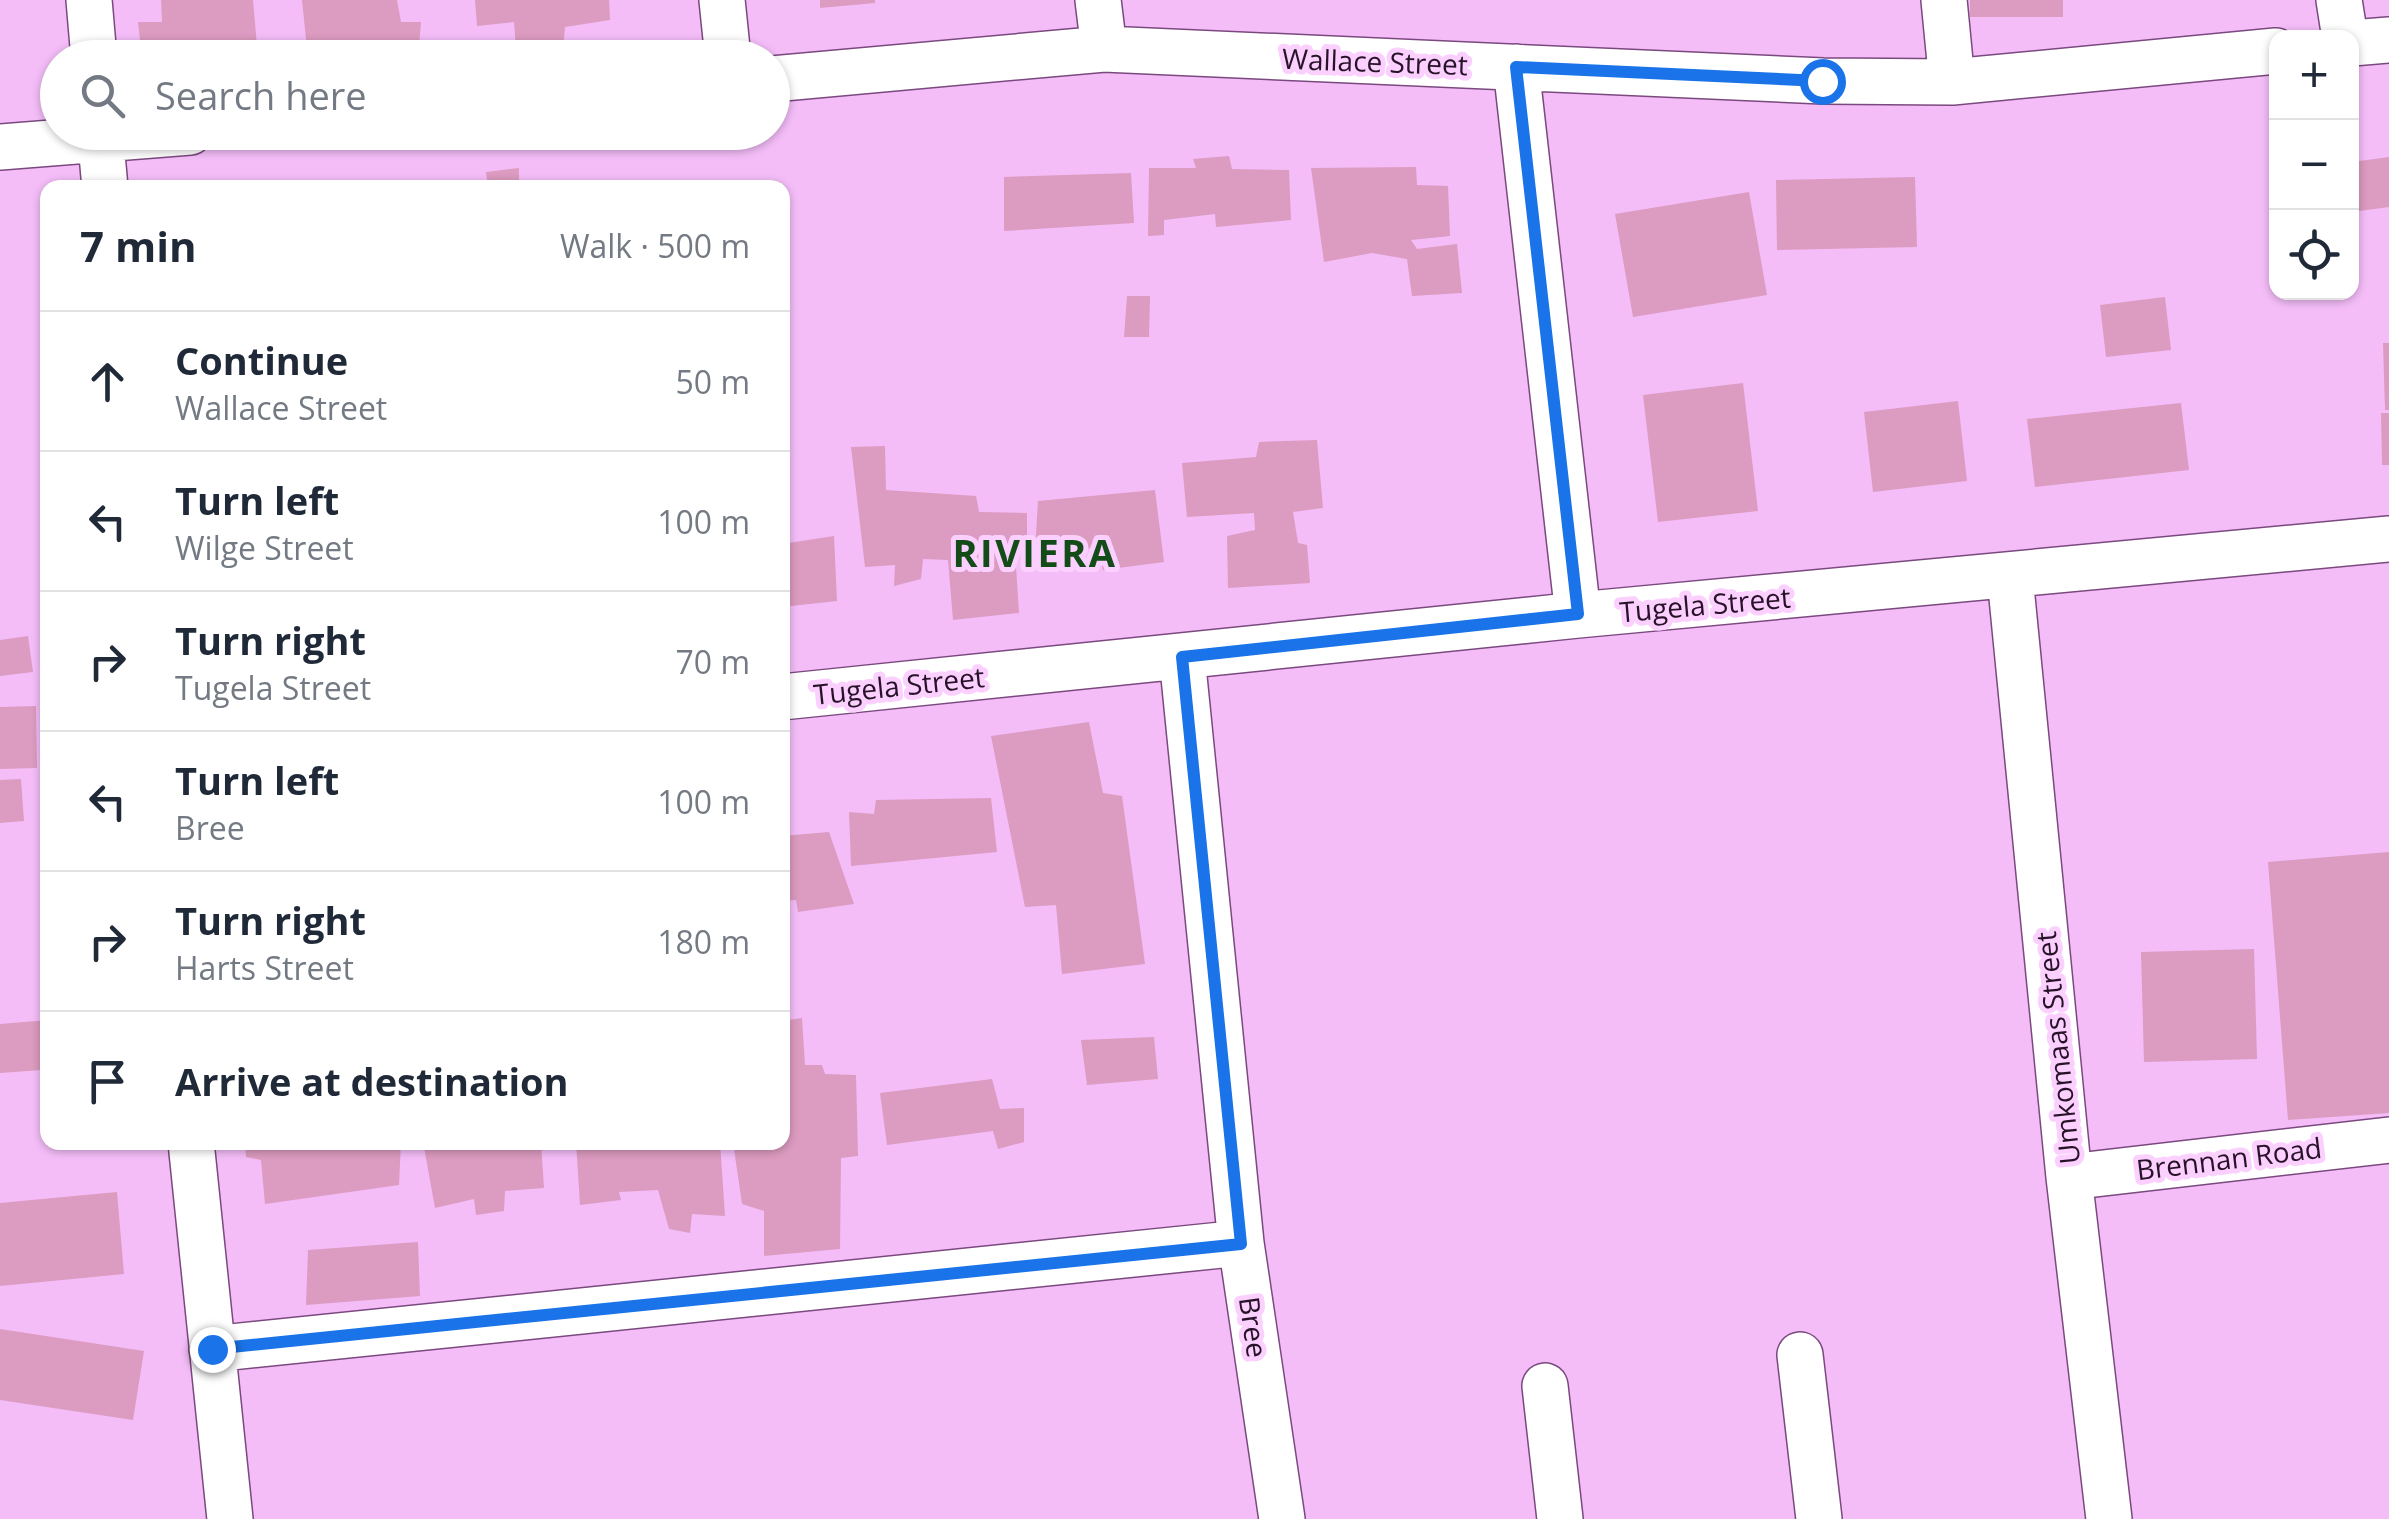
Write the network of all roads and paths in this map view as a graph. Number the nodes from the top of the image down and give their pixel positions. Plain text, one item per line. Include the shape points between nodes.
1 (89, 0) edge
2 (722, 0) edge
3 (1098, 0) edge
4 (1944, 0) edge
5 (2339, 0) edge
6 (2344, 30) edge
7 (92, 40) edge
8 (726, 40) edge
9 (2389, 40) edge
10 (2359, 43) edge
11 (1104, 49) junction
12 (2269, 52) edge
13 (1516, 67) junction
14 (790, 77) edge
15 (1952, 82) junction
16 (40, 143) edge
17 (0, 147) edge
18 (101, 150) edge
19 (103, 180) edge
20 (2389, 539) edge
21 (2010, 577) junction
22 (1578, 614) junction
23 (1182, 657) junction
24 (790, 696) edge
25 (2389, 1140) edge
26 (192, 1150) edge
27 (2069, 1177) junction
28 (1241, 1244) junction
29 (212, 1349) junction
30 (1800, 1355) dead end
31 (1546, 1386) dead end
32 (230, 1519) edge
33 (1282, 1519) edge
34 (1560, 1519) edge
35 (1819, 1519) edge
36 (2108, 1519) edge

1 - 7 street
2 - 8 street
3 - 11 street
4 - 15 street
5 - 6 street
9 - 10 street
11 - 13 street, Wallace Street
11 - 14 street, Wallace Street
12 - 15 street, Wallace Street
13 - 15 street, Wallace Street
13 - 22 street
16 - 17 street
18 - 19 street
20 - 21 street, Tugela Street
21 - 22 street, Tugela Street
21 - 27 street, Umkomaas Street
22 - 23 street, Tugela Street
23 - 24 street, Tugela Street
23 - 28 street, Bree
25 - 27 street, Brennan Road
26 - 29 street
27 - 36 street, Umkomaas Street
28 - 29 street
28 - 33 street, Bree
29 - 32 street
30 - 35 street
31 - 34 street

